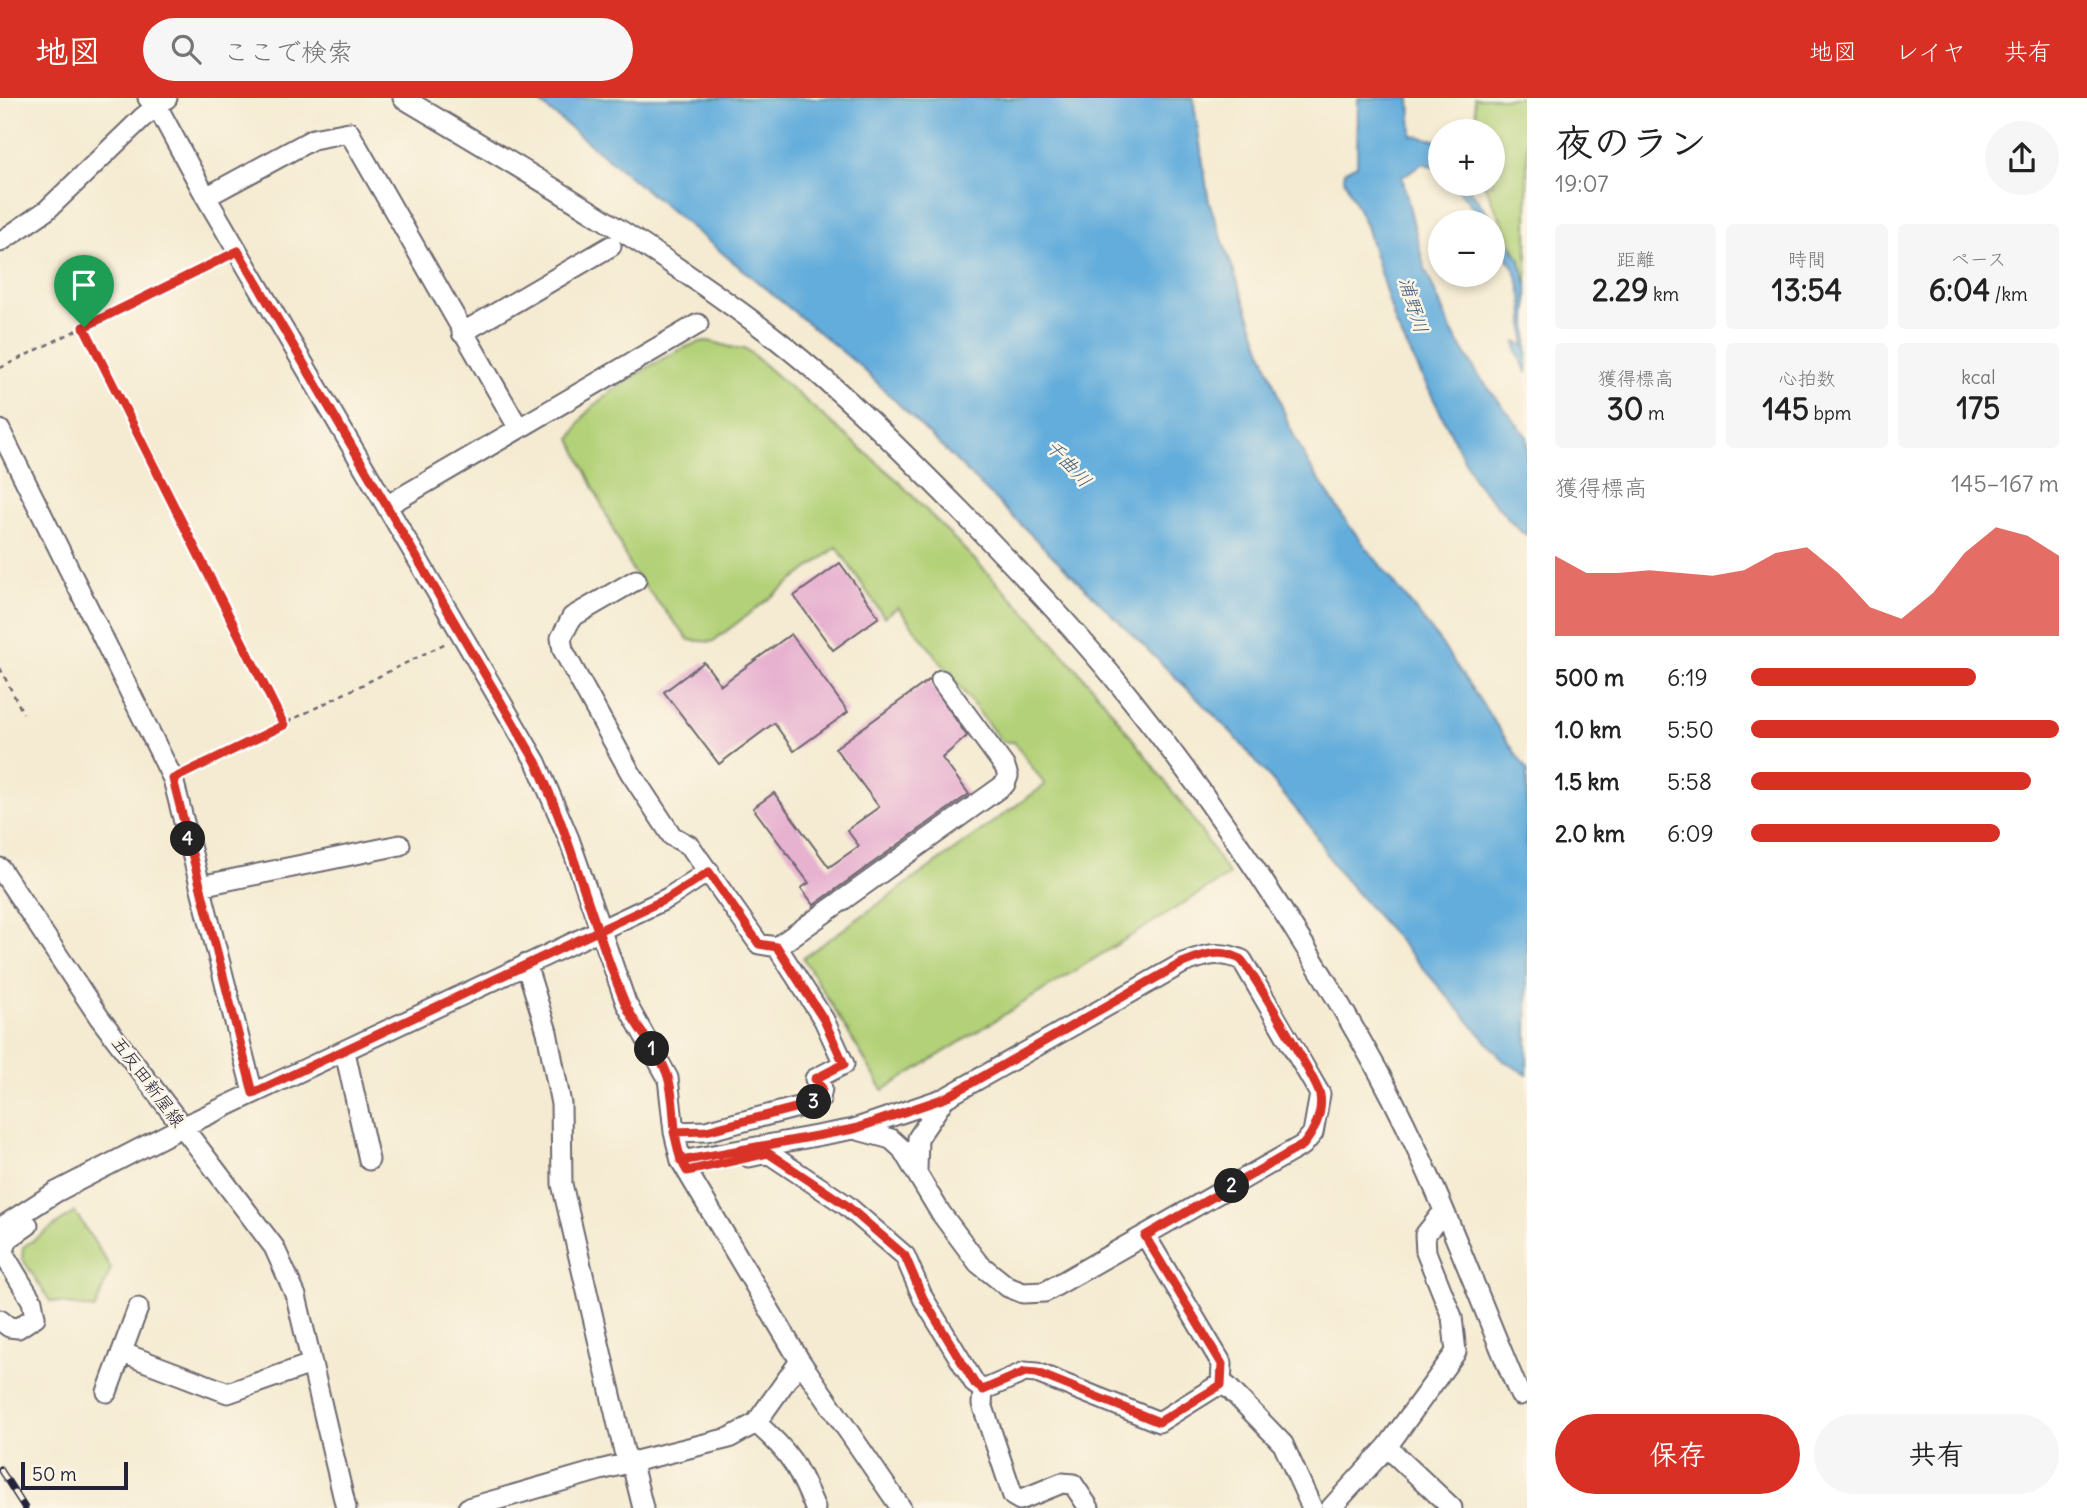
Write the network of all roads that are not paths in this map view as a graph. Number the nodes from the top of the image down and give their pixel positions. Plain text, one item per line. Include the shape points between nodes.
1 (403, 98) edge
2 (158, 101) edge
3 (206, 197) junction
4 (0, 242) edge
5 (611, 246) dead end
6 (698, 324) dead end
7 (462, 333) junction
8 (518, 426) junction
9 (0, 429) edge
10 (388, 505) junction
11 (636, 580) dead end
12 (941, 680) dead end
13 (400, 845) dead end
14 (0, 868) edge
15 (701, 876) junction
16 (200, 886) junction
17 (599, 930) junction
18 (777, 947) junction
19 (526, 964) junction
20 (345, 1052) junction
21 (253, 1093) junction
22 (945, 1098) junction
23 (182, 1126) junction
24 (854, 1129) junction
25 (674, 1132) junction
26 (369, 1160) dead end
27 (684, 1166) junction
28 (917, 1171) junction
29 (95, 1173) junction
30 (1444, 1211) junction
31 (0, 1228) edge
32 (1145, 1236) junction
33 (138, 1308) dead end
34 (0, 1320) edge
35 (123, 1353) junction
36 (800, 1361) junction
37 (311, 1364) junction
38 (1221, 1385) junction
39 (983, 1390) junction
40 (107, 1392) dead end
41 (1520, 1395) dead end
42 (756, 1423) junction
43 (1387, 1447) junction
44 (630, 1465) junction
45 (346, 1508) edge
46 (468, 1508) edge
47 (643, 1508) edge
48 (815, 1508) edge
49 (901, 1508) edge
50 (1089, 1508) edge
51 (1312, 1508) edge
52 (1331, 1508) edge
53 (1452, 1508) edge

1 - 30 street via 590,211 766,332 918,467 1035,587 1132,699 1251,864 1379,1073
2 - 3 street
2 - 4 street via 47,210
3 - 7 street via 313,139 349,132
3 - 10 street
5 - 7 street
6 - 8 street
7 - 8 street
8 - 10 street
9 - 16 street via 173,779
10 - 17 street via 536,762 569,839
11 - 15 street via 572,617 561,638 563,650 630,772 671,836 690,846
12 - 18 street via 1005,767 1008,776 1004,784
13 - 16 street
14 - 23 street, 五反田新屋線 via 67,973
15 - 17 street via 668,898
15 - 18 street via 759,944
16 - 21 street
17 - 19 street
17 - 25 street via 626,1003 668,1078
18 - 25 street via 824,1020 844,1064 815,1079 822,1088 820,1099 810,1104 706,1131
19 - 20 street
19 - 44 street via 547,1032 561,1104 562,1184
20 - 21 street
20 - 26 street
21 - 23 street
22 - 24 street
22 - 28 street via 918,1138
22 - 32 street via 1182,963 1226,953 1242,960 1320,1094 1313,1133 1287,1155
23 - 29 street
23 - 37 street, 五反田新屋線 via 274,1247 296,1296
24 - 27 street
24 - 28 street via 891,1139
25 - 27 street
27 - 36 street
27 - 39 street via 768,1153 846,1205 905,1256 940,1328
28 - 32 street via 978,1263 1023,1293 1045,1292
29 - 31 street
29 - 34 street via 66,1200 8,1239 3,1258 36,1309 31,1322 18,1328
30 - 41 street
30 - 43 street via 1425,1235 1426,1252 1451,1317 1456,1352
32 - 38 street via 1222,1364
33 - 35 street
35 - 37 street via 228,1392
35 - 40 street
36 - 42 street
36 - 49 street
37 - 45 street, 五反田新屋線
38 - 39 street via 1159,1422 1037,1373 1025,1372
38 - 51 street via 1283,1444
39 - 50 street via 982,1404 1013,1496 1020,1500 1062,1483 1073,1484
42 - 44 street via 729,1438
42 - 48 street via 784,1448
43 - 52 street
43 - 53 street
44 - 46 street
44 - 47 street

